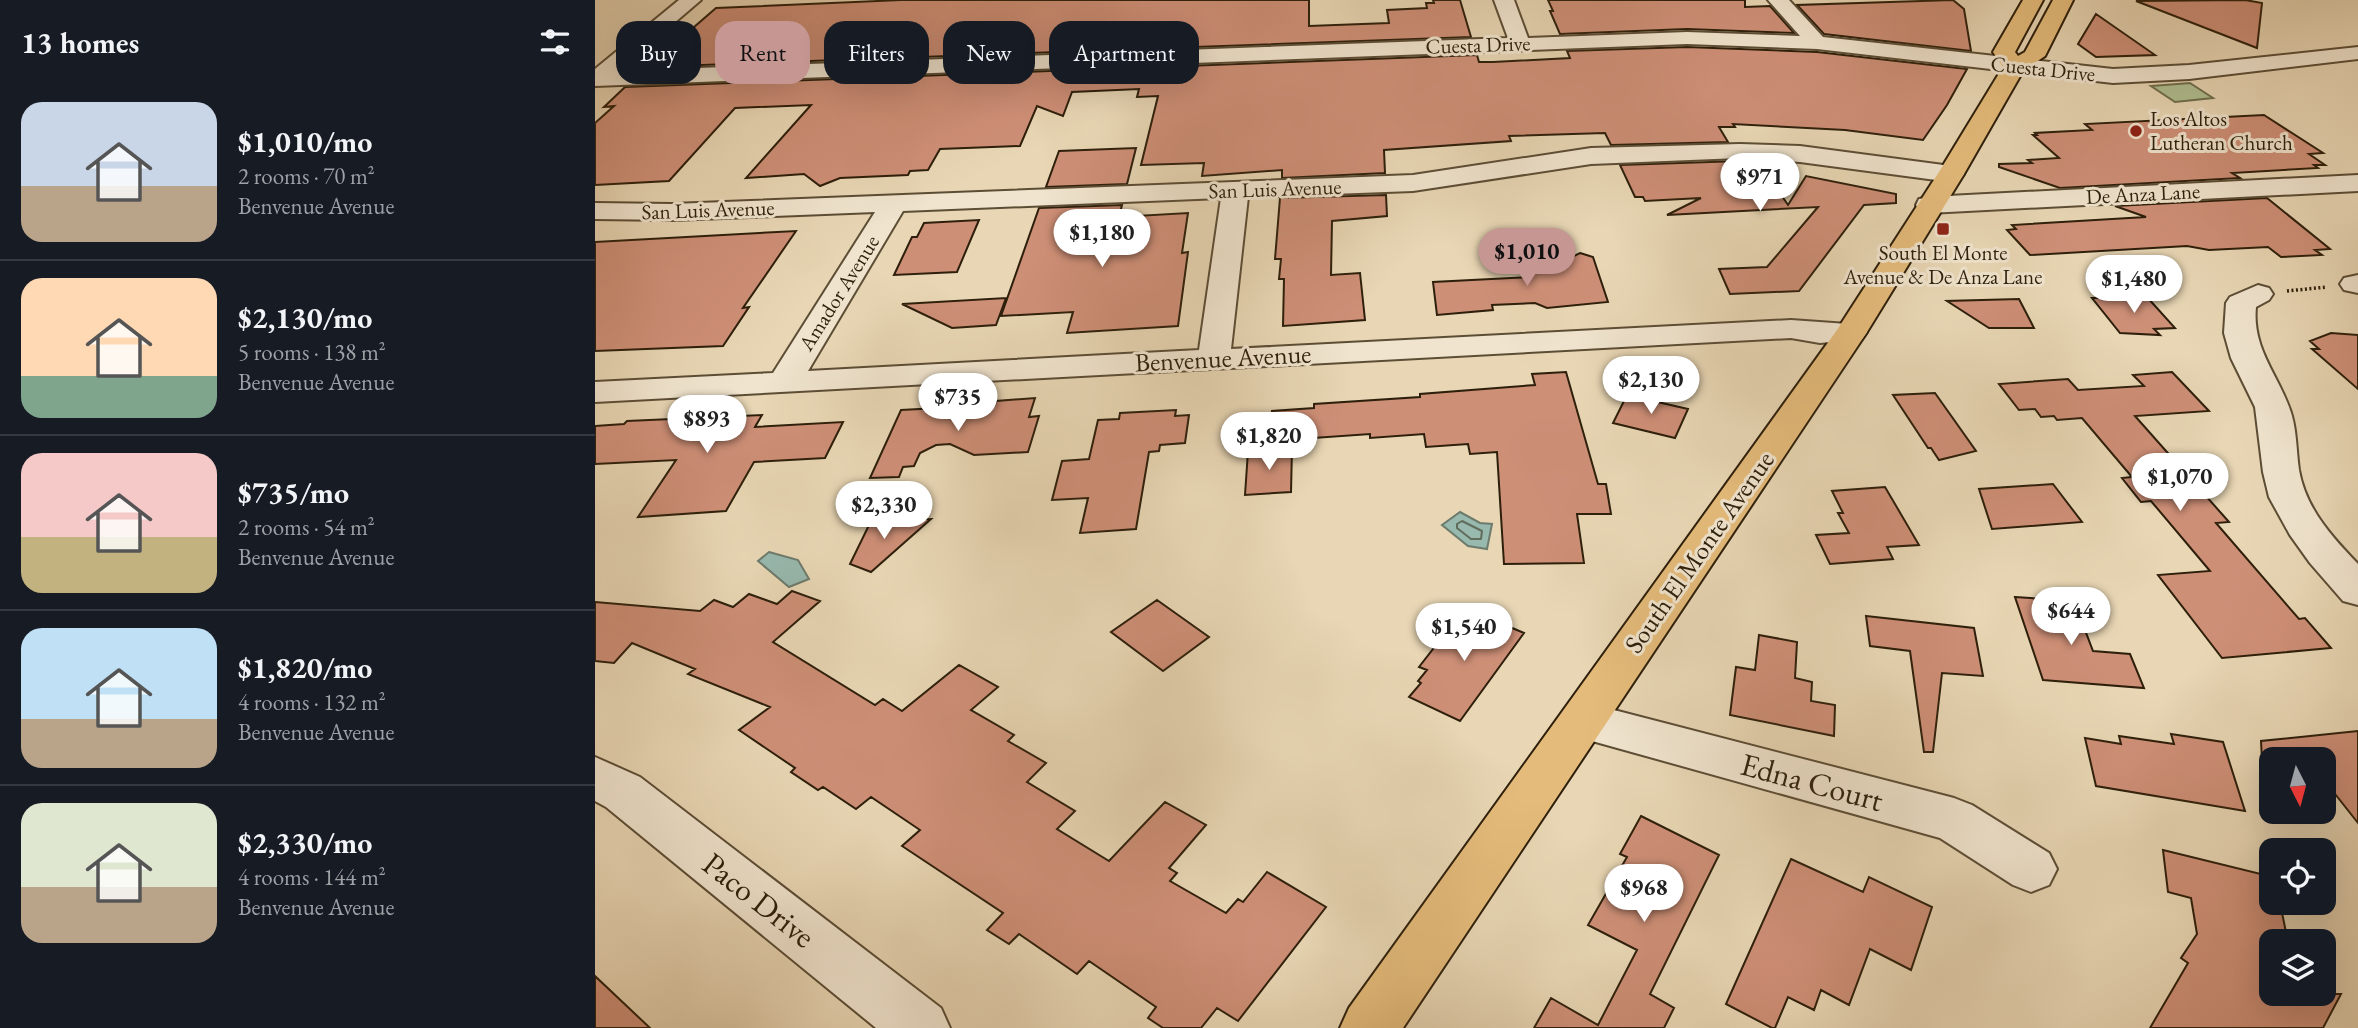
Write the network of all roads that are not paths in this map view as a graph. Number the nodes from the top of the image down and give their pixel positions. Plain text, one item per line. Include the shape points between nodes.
1 (691, 0) edge
2 (1504, 0) edge
3 (1778, 0) edge
4 (2033, 0) edge
5 (2063, 0) edge
6 (1520, 43) junction
7 (1817, 43) junction
8 (2358, 53) edge
9 (2276, 62) junction
10 (2014, 67) junction
11 (2315, 76) dead end
12 (596, 79) edge
13 (2358, 183) edge
14 (1940, 189) junction
15 (1235, 191) junction
16 (894, 204) junction
17 (595, 211) edge
18 (2258, 294) road end
19 (1851, 332) junction
20 (1214, 359) junction
21 (784, 382) junction
22 (595, 392) edge
23 (2358, 590) edge
24 (1583, 720) junction
25 (595, 777) edge
26 (2031, 869) dead end
27 (921, 1028) edge
28 (1369, 1028) edge

1 - 12 street
2 - 6 street
3 - 7 street
4 - 10 main road via 2004,52
5 - 10 main road, South El Monte Avenue via 2034,56
6 - 7 street, Cuesta Drive via 1687,38
6 - 12 street, Cuesta Drive
7 - 10 street, Cuesta Drive
8 - 9 street, Cuesta Drive
9 - 10 street, Cuesta Drive via 2113,76
9 - 11 street
10 - 14 main road, South El Monte Avenue
13 - 14 street, De Anza Lane
14 - 15 street, San Luis Avenue via 1800,154 1667,153 1591,156 1413,183
14 - 19 main road, South El Monte Avenue
15 - 16 street, San Luis Avenue
15 - 20 street
16 - 17 street, San Luis Avenue
16 - 21 street, Amador Avenue
18 - 23 street via 2241,303 2237,320 2243,354 2264,387 2275,416 2284,482 2310,537
19 - 20 street, Benvenue Avenue via 1791,330
19 - 24 main road, South El Monte Avenue
20 - 21 street, Benvenue Avenue
21 - 22 street, Benvenue Avenue
24 - 26 street, Edna Court via 1954,820
24 - 28 main road, South El Monte Avenue
25 - 27 street, Paco Drive via 623,792

